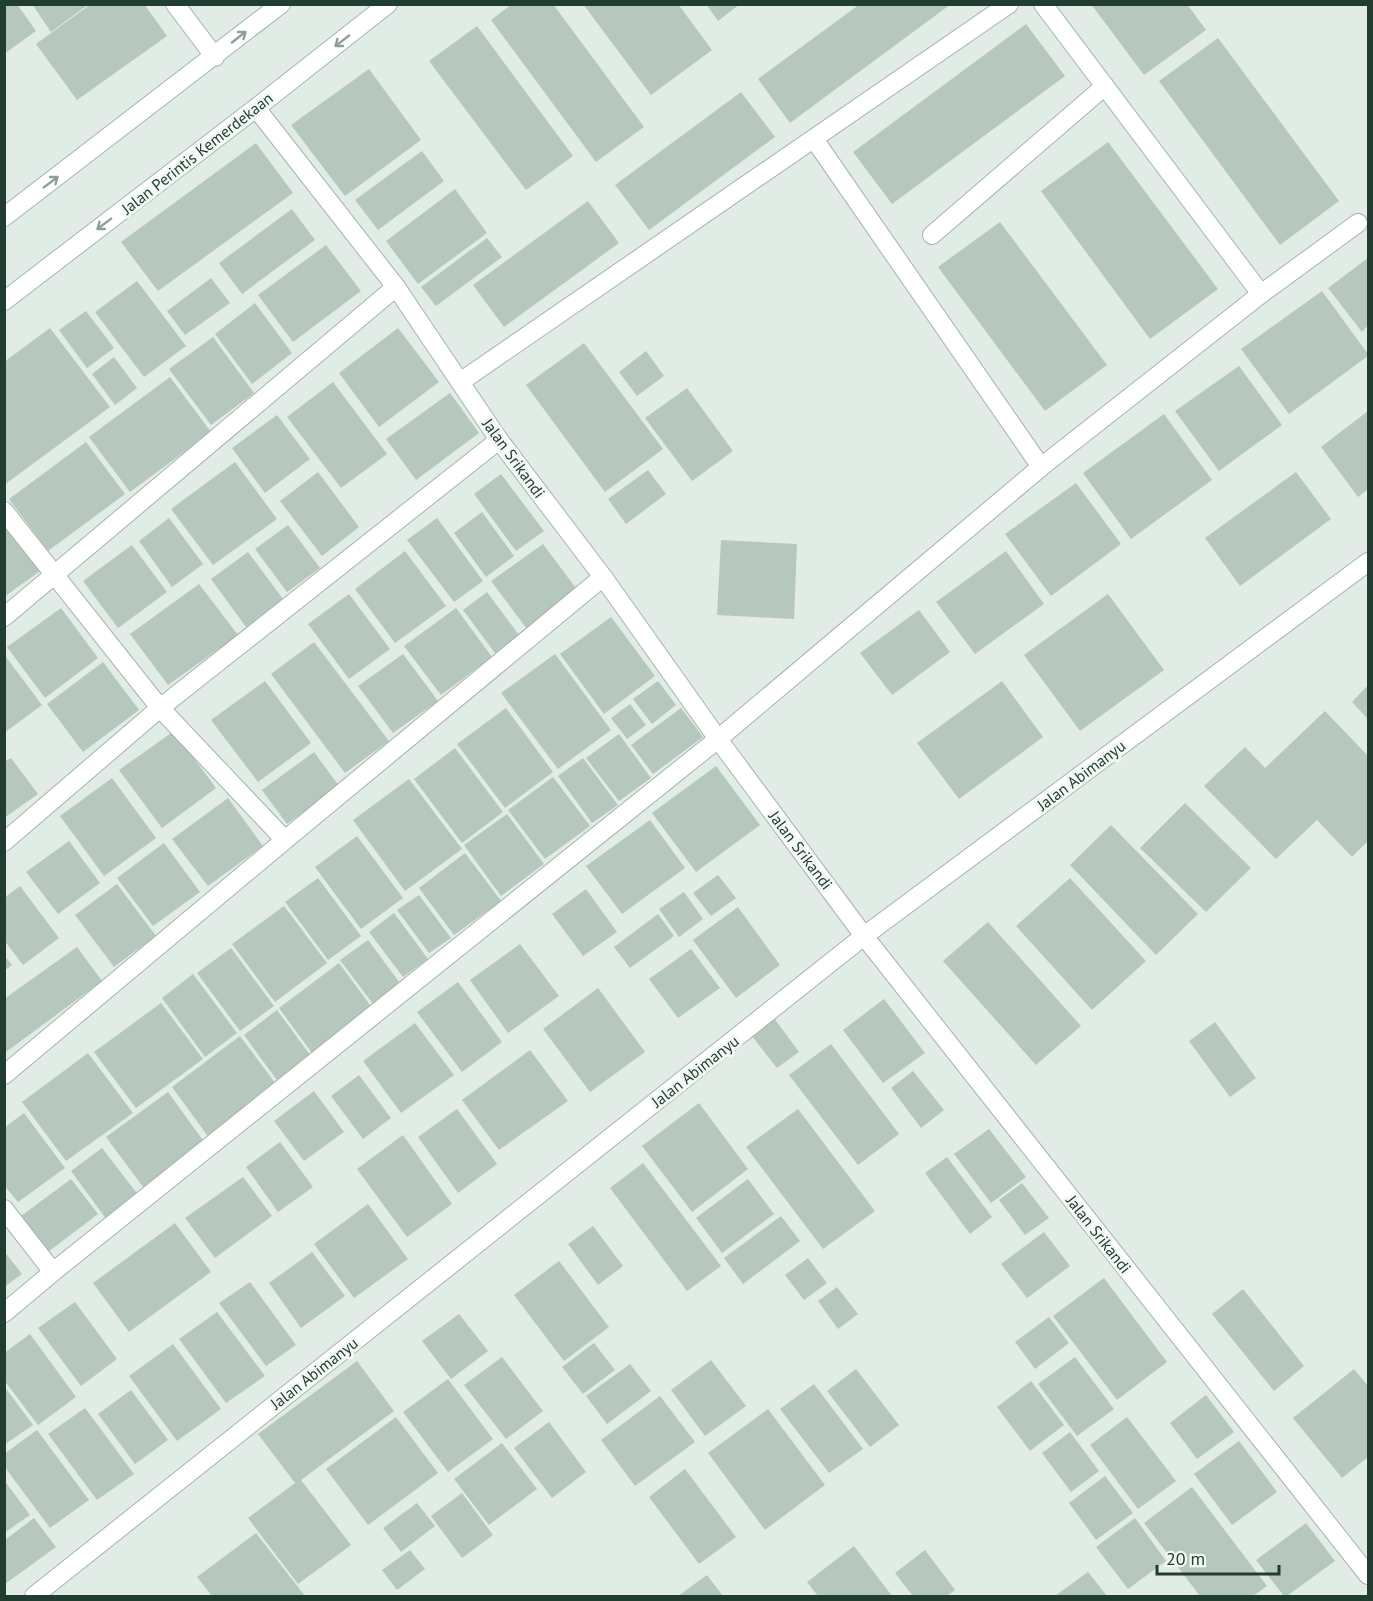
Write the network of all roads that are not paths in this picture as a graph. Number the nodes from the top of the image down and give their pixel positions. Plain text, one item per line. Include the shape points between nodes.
1 (175, 4) edge
2 (281, 4) edge
3 (388, 4) edge
4 (1009, 4) edge
5 (1043, 4) edge
6 (215, 57) junction
7 (1105, 86) junction
8 (256, 108) junction
9 (814, 139) junction
10 (4, 217) edge
11 (1358, 222) dead end
12 (932, 235) dead end
13 (396, 287) junction
14 (1261, 294) junction
15 (4, 301) edge
16 (460, 382) junction
17 (500, 440) junction
18 (1041, 467) junction
19 (4, 511) edge
20 (1368, 562) edge
21 (54, 576) junction
22 (603, 578) junction
23 (4, 617) edge
24 (160, 708) junction
25 (718, 739) junction
26 (285, 840) junction
27 (4, 843) edge
28 (864, 936) junction
29 (4, 1075) edge
30 (4, 1209) edge
31 (53, 1272) junction
32 (4, 1313) edge
33 (1368, 1575) edge
34 (34, 1596) edge

1 - 6 street
6 -> 2 street
3 -> 8 street, Jalan Perintis Kemerdekaan
4 - 9 street
5 - 7 street
10 -> 6 street
7 - 12 street
7 - 14 street
8 - 13 street, Jalan Srikandi
8 -> 15 street, Jalan Perintis Kemerdekaan
9 - 16 street
9 - 18 street
11 - 14 street
13 - 16 street, Jalan Srikandi
13 - 21 street
14 - 18 street
16 - 17 street, Jalan Srikandi
17 - 22 street, Jalan Srikandi
17 - 24 street
18 - 25 street
19 - 21 street
20 - 28 street, Jalan Abimanyu
21 - 23 street
21 - 24 street
22 - 25 street, Jalan Srikandi
22 - 26 street
24 - 26 street
24 - 27 street
25 - 28 street, Jalan Srikandi
25 - 31 street
26 - 29 street
28 - 33 street, Jalan Srikandi
28 - 34 street, Jalan Abimanyu
30 - 31 street
31 - 32 street

